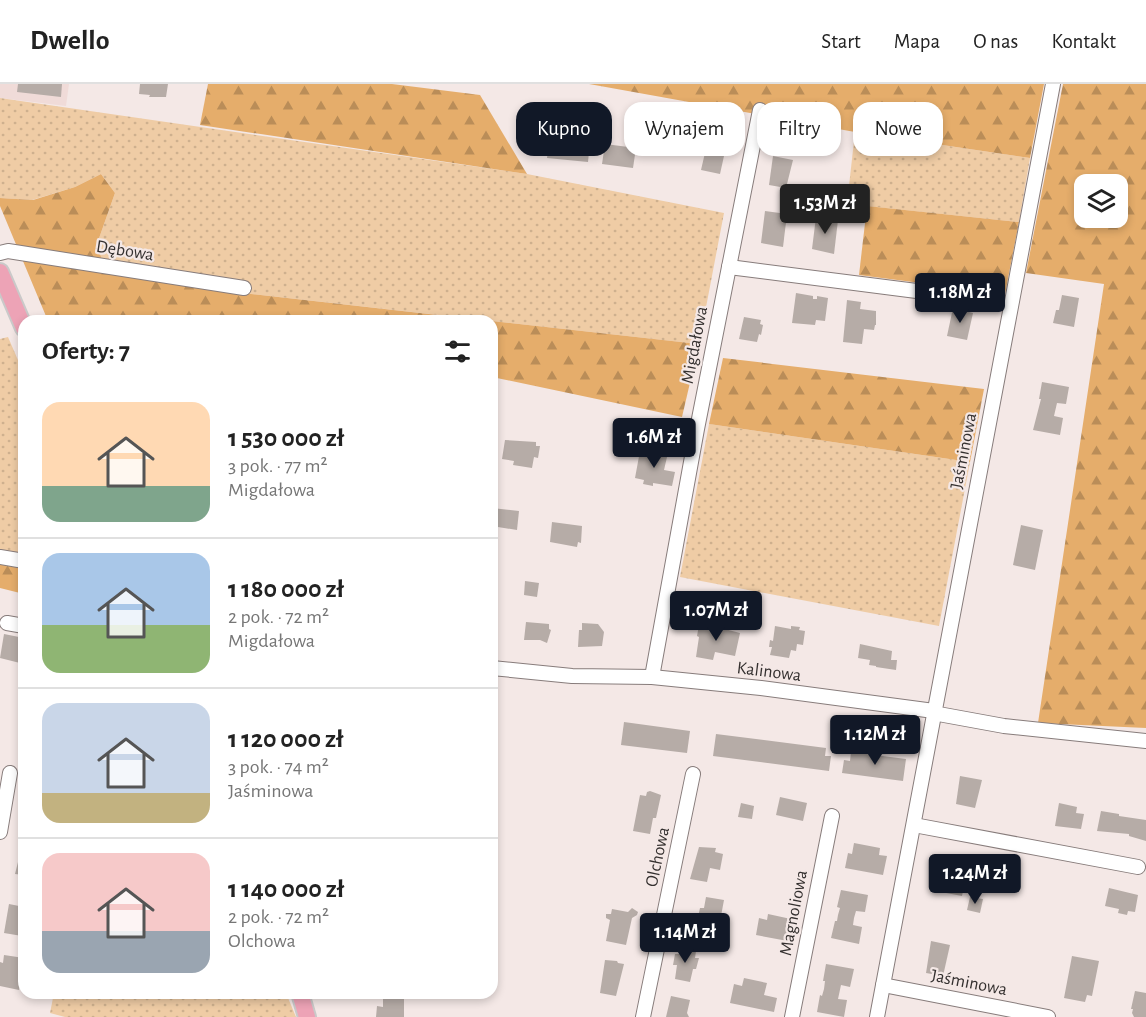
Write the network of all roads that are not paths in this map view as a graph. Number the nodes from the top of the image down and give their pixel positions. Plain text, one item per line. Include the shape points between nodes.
1 (1053, 84) edge
2 (757, 125) edge
3 (0, 253) edge
4 (729, 267) junction
5 (0, 272) edge
6 (244, 288) dead end
7 (940, 294) dead end
8 (18, 315) edge
9 (0, 557) edge
10 (18, 560) edge
11 (7, 623) dead end
12 (18, 625) edge
13 (498, 669) edge
14 (652, 677) junction
15 (933, 712) junction
16 (1146, 741) edge
17 (10, 773) dead end
18 (693, 774) dead end
19 (832, 816) dead end
20 (914, 825) junction
21 (0, 831) edge
22 (1138, 867) dead end
23 (883, 985) junction
24 (302, 999) edge
25 (307, 1017) edge
26 (643, 1017) edge
27 (792, 1017) edge
28 (877, 1017) edge
29 (1048, 1017) edge

1 - 15 street, Jaśminowa
2 - 4 street, Migdałowa
3 - 6 street, Dębowa via 8,251
4 - 7 street
4 - 14 street, Migdałowa
5 - 8 main road
9 - 10 street
11 - 12 street
13 - 14 street, Kalinowa via 572,676
14 - 15 street, Kalinowa
15 - 16 street, Kalinowa via 1004,726
15 - 20 street, Jaśminowa
17 - 21 street
18 - 26 street, Olchowa
19 - 27 street, Magnoliowa
20 - 22 street
20 - 23 street, Jaśminowa
23 - 28 street, Jaśminowa
23 - 29 street, Jaśminowa
24 - 25 main road

